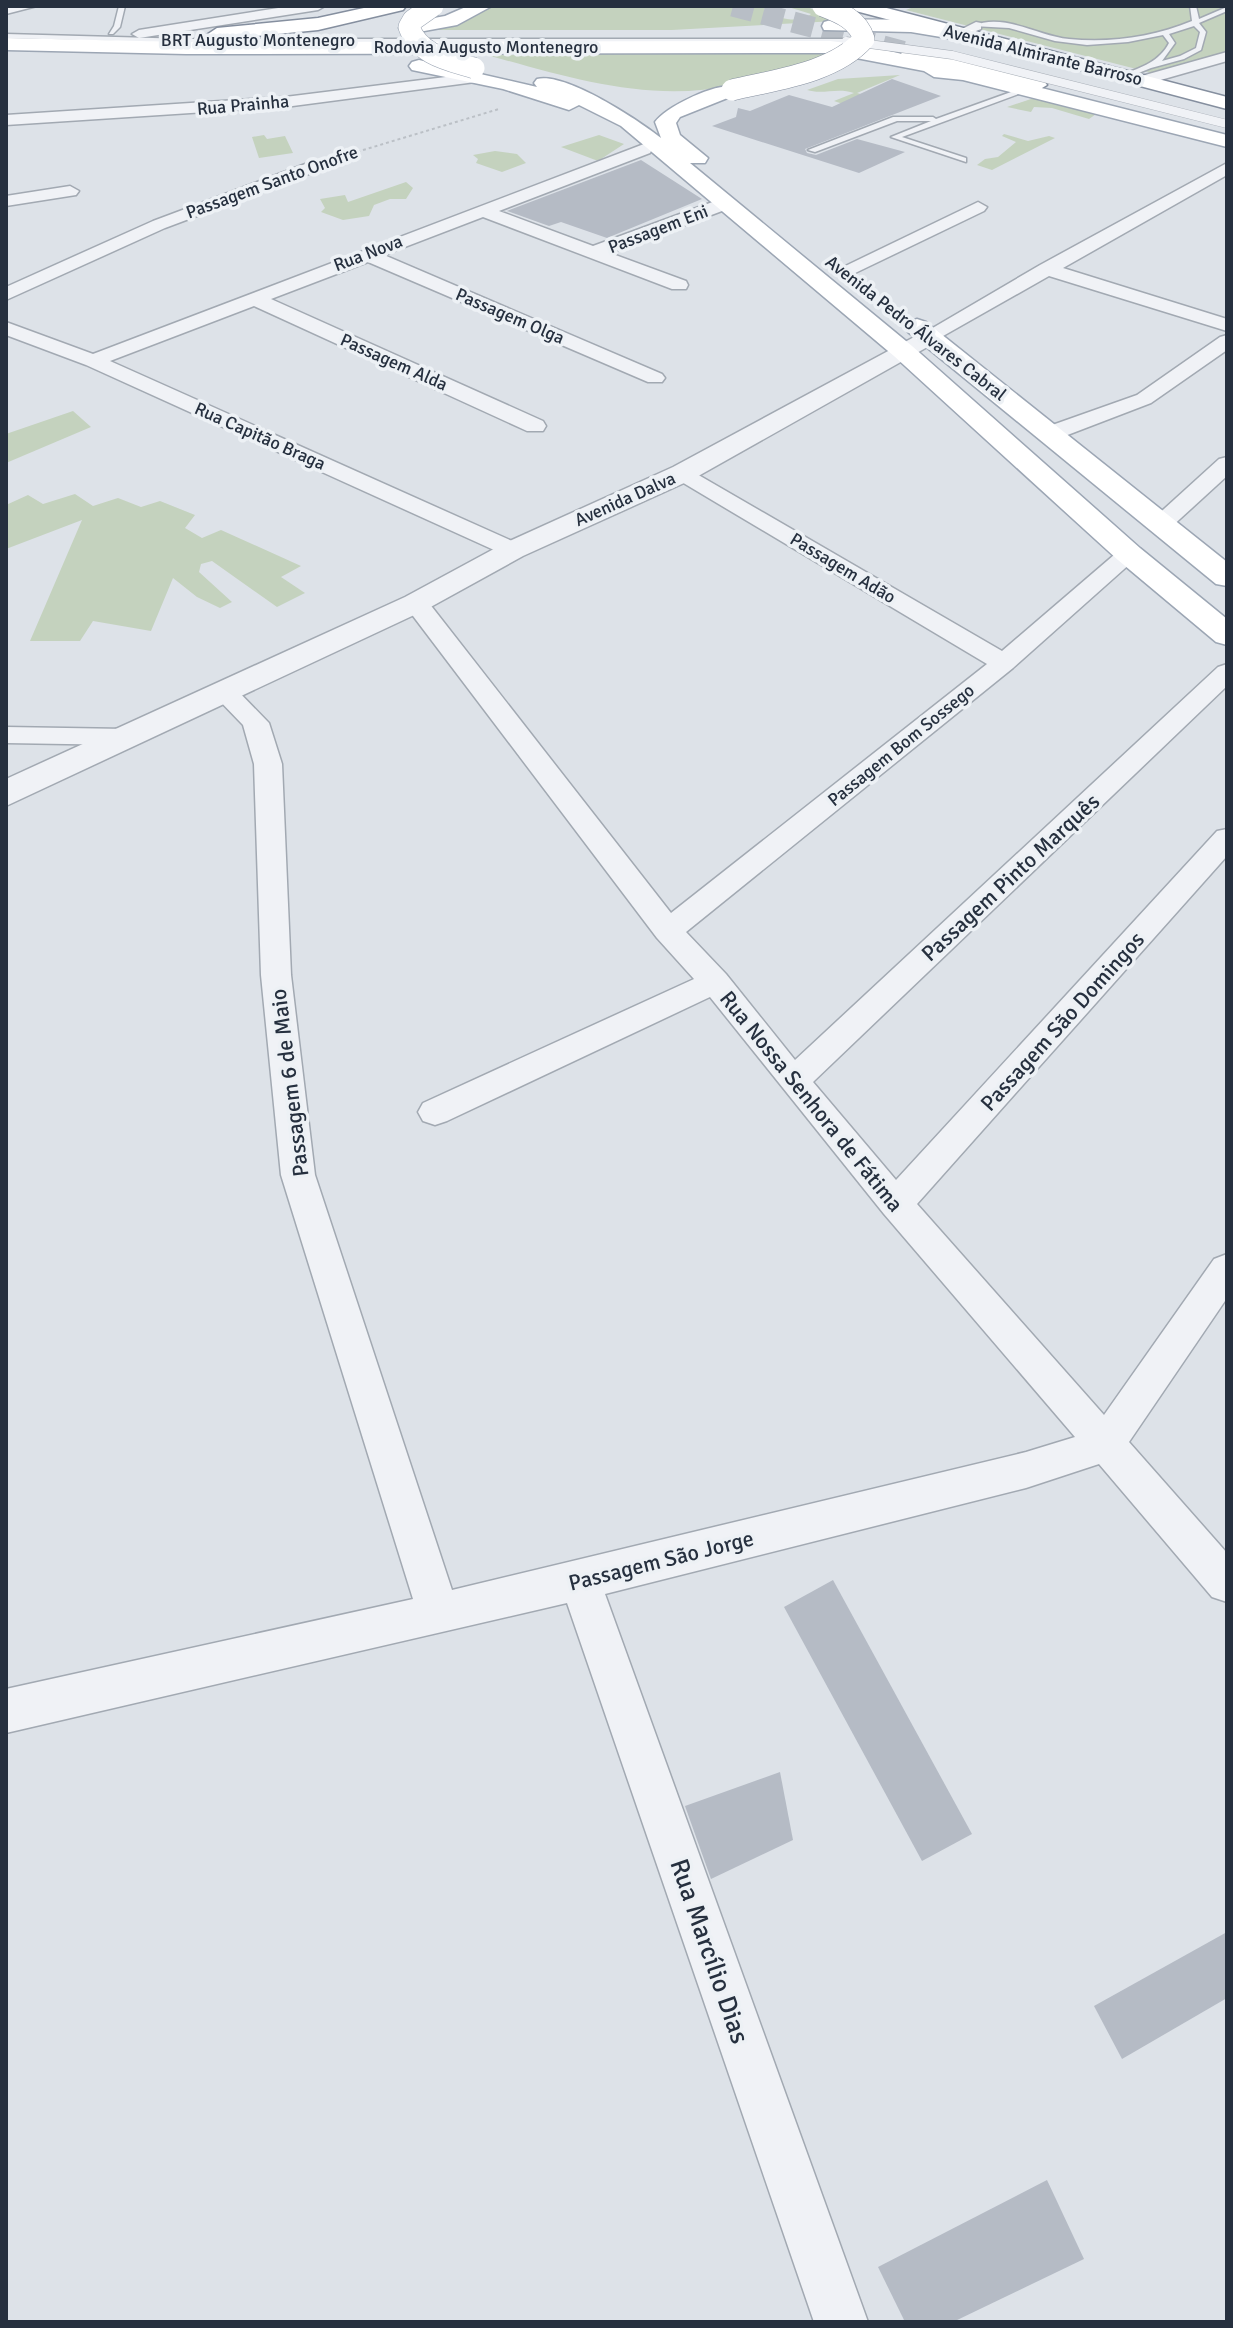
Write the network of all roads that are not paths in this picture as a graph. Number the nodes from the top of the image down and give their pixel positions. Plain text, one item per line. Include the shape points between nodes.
1 (30, 6) edge
2 (122, 6) edge
3 (318, 6) edge
4 (397, 6) edge
5 (433, 6) edge
6 (483, 6) edge
7 (823, 6) edge
8 (858, 6) edge
9 (1193, 6) edge
10 (1227, 9) edge
11 (6, 10) edge
12 (1196, 24) junction
13 (975, 25) junction
14 (111, 33) junction
15 (1165, 33) junction
16 (6, 34) edge
17 (139, 34) junction
18 (217, 34) junction
19 (362, 34) junction
20 (6, 44) edge
21 (440, 47) junction
22 (186, 48) junction
23 (1227, 56) edge
24 (476, 73) junction
25 (963, 74) junction
26 (1140, 74) junction
27 (1032, 88) junction
28 (546, 89) junction
29 (730, 91) junction
30 (659, 98) dead end
31 (1227, 103) edge
32 (1227, 115) edge
33 (946, 119) junction
34 (6, 120) edge
35 (1227, 124) edge
36 (1227, 134) edge
37 (1227, 141) edge
38 (644, 149) junction
39 (812, 150) dead end
40 (714, 158) dead end
41 (963, 160) dead end
42 (316, 165) road end
43 (1227, 168) edge
44 (704, 187) junction
45 (70, 191) dead end
46 (6, 201) edge
47 (724, 204) junction
48 (978, 207) dead end
49 (483, 211) junction
50 (592, 253) junction
51 (366, 254) junction
52 (1047, 269) junction
53 (844, 271) junction
54 (679, 285) dead end
55 (868, 289) dead end
56 (6, 294) edge
57 (253, 298) junction
58 (892, 308) dead end
59 (1227, 325) edge
60 (6, 328) edge
61 (929, 336) junction
62 (1227, 341) edge
63 (903, 351) junction
64 (93, 361) junction
65 (655, 378) dead end
66 (535, 426) dead end
67 (1049, 434) junction
68 (1227, 464) edge
69 (683, 473) junction
70 (1161, 524) junction
71 (513, 550) junction
72 (1129, 554) junction
73 (1227, 577) edge
74 (416, 603) junction
75 (1227, 635) edge
76 (1004, 663) junction
77 (1227, 672) edge
78 (224, 691) junction
79 (6, 735) edge
80 (126, 737) junction
81 (6, 795) edge
82 (1227, 838) edge
83 (668, 931) junction
84 (715, 982) junction
85 (793, 1081) junction
86 (435, 1112) dead end
87 (896, 1204) junction
88 (1227, 1269) edge
89 (1105, 1445) junction
90 (580, 1581) junction
91 (1227, 1583) edge
92 (438, 1612) junction
93 (6, 1711) edge
94 (841, 2322) edge

1 - 11 street
2 - 14 lane
3 - 17 street
4 - 18 main road via 318,24
5 - 24 main road, bridge via 413,20 411,36 428,51
6 - 19 main road via 430,26
7 - 29 main road, bridge via 848,17 861,30 864,39 858,48
8 - 13 main road, Avenida Almirante Barroso
9 - 12 lane
10 - 12 lane
12 - 15 lane
12 - 26 lane via 1203,32 1199,49
13 - 15 lane via 995,23 1075,42
13 - 19 main road, Rodovia Augusto Montenegro
13 - 26 main road, Avenida Almirante Barroso
14 - 16 main road, Rodovia Augusto Montenegro
14 - 17 main road, Rodovia Augusto Montenegro
15 - 26 lane via 1172,47
16 - 35 lane, BRT Augusto Montenegro, bridge via 189,41 846,41 952,55
17 - 18 main road, Rodovia Augusto Montenegro
18 - 19 main road, Rodovia Augusto Montenegro
20 - 22 main road, Rodovia Augusto Montenegro
21 - 22 main road, Rodovia Augusto Montenegro
21 - 25 main road, Rodovia Augusto Montenegro via 830,47
21 - 28 main road via 627,96
22 - 24 main road via 367,59
23 - 26 street
24 - 28 main road
24 - 34 street, Rua Prainha via 285,102
25 - 27 main road
25 - 40 main road via 848,69 704,110 686,132
26 - 31 main road, Avenida Almirante Barroso
27 - 32 main road, Avenida Almirante Barroso via 916,47
27 - 33 lane
27 - 36 main road, Avenida Almirante Barroso
27 - 37 main road
28 - 38 main road
28 - 44 main road via 610,110
29 - 30 main road
29 - 53 main road, Avenida Pedro Álvares Cabral via 673,113 665,122 671,138
33 - 39 lane via 896,119
33 - 41 lane via 895,137
38 - 44 main road
38 - 49 street, Rua Nova
42 - 56 street, Passagem Santo Onofre via 128,237
43 - 52 street, Avenida Dalva
44 - 47 main road, Avenida Pedro Álvares Cabral
45 - 46 street
47 - 50 street, Passagem Eni
47 - 63 main road, Avenida Pedro Álvares Cabral
48 - 53 street
49 - 50 street, Passagem Eni
49 - 51 street, Rua Nova
50 - 54 street, Passagem Eni
51 - 57 street, Rua Nova
51 - 65 street, Passagem Olga
52 - 59 street
52 - 61 street, Avenida Dalva
53 - 55 main road, Avenida Pedro Álvares Cabral
57 - 64 street, Rua Nova
57 - 66 street, Passagem Alda
58 - 61 main road, Avenida Pedro Álvares Cabral
60 - 64 street, Rua Capitão Braga
61 - 63 street, Avenida Dalva
61 - 67 main road, Avenida Pedro Álvares Cabral
62 - 67 street via 1144,399
63 - 69 street, Avenida Dalva
63 - 72 main road, Avenida Pedro Álvares Cabral
64 - 71 street, Rua Capitão Braga
67 - 70 main road, Avenida Pedro Álvares Cabral
68 - 70 street
69 - 71 street, Avenida Dalva
69 - 76 street, Passagem Adão
70 - 73 main road, Avenida Pedro Álvares Cabral
71 - 74 street, Avenida Dalva
72 - 75 main road, Avenida Pedro Álvares Cabral
72 - 76 street, Passagem Bom Sossego
74 - 78 street, Avenida Dalva
74 - 83 street, Rua Nossa Senhora de Fátima
76 - 83 street, Passagem Bom Sossego
77 - 85 street, Passagem Pinto Marquês
78 - 80 street, Avenida Dalva
78 - 92 street, Passagem 6 de Maio via 256,723 268,764 276,975 298,1175
79 - 80 street
80 - 81 street, Avenida Dalva
82 - 87 street, Passagem São Domingos
83 - 84 street, Rua Nossa Senhora de Fátima
84 - 85 street, Rua Nossa Senhora de Fátima
84 - 86 street
85 - 87 street, Rua Nossa Senhora de Fátima
87 - 89 street, Rua Nossa Senhora de Fátima
88 - 89 street
89 - 90 street, Passagem São Jorge via 1026,1470
89 - 91 street, Rua Nossa Senhora de Fátima
90 - 92 street, Passagem São Jorge
90 - 94 street, Rua Marcílio Dias
92 - 93 street, Passagem São Jorge

